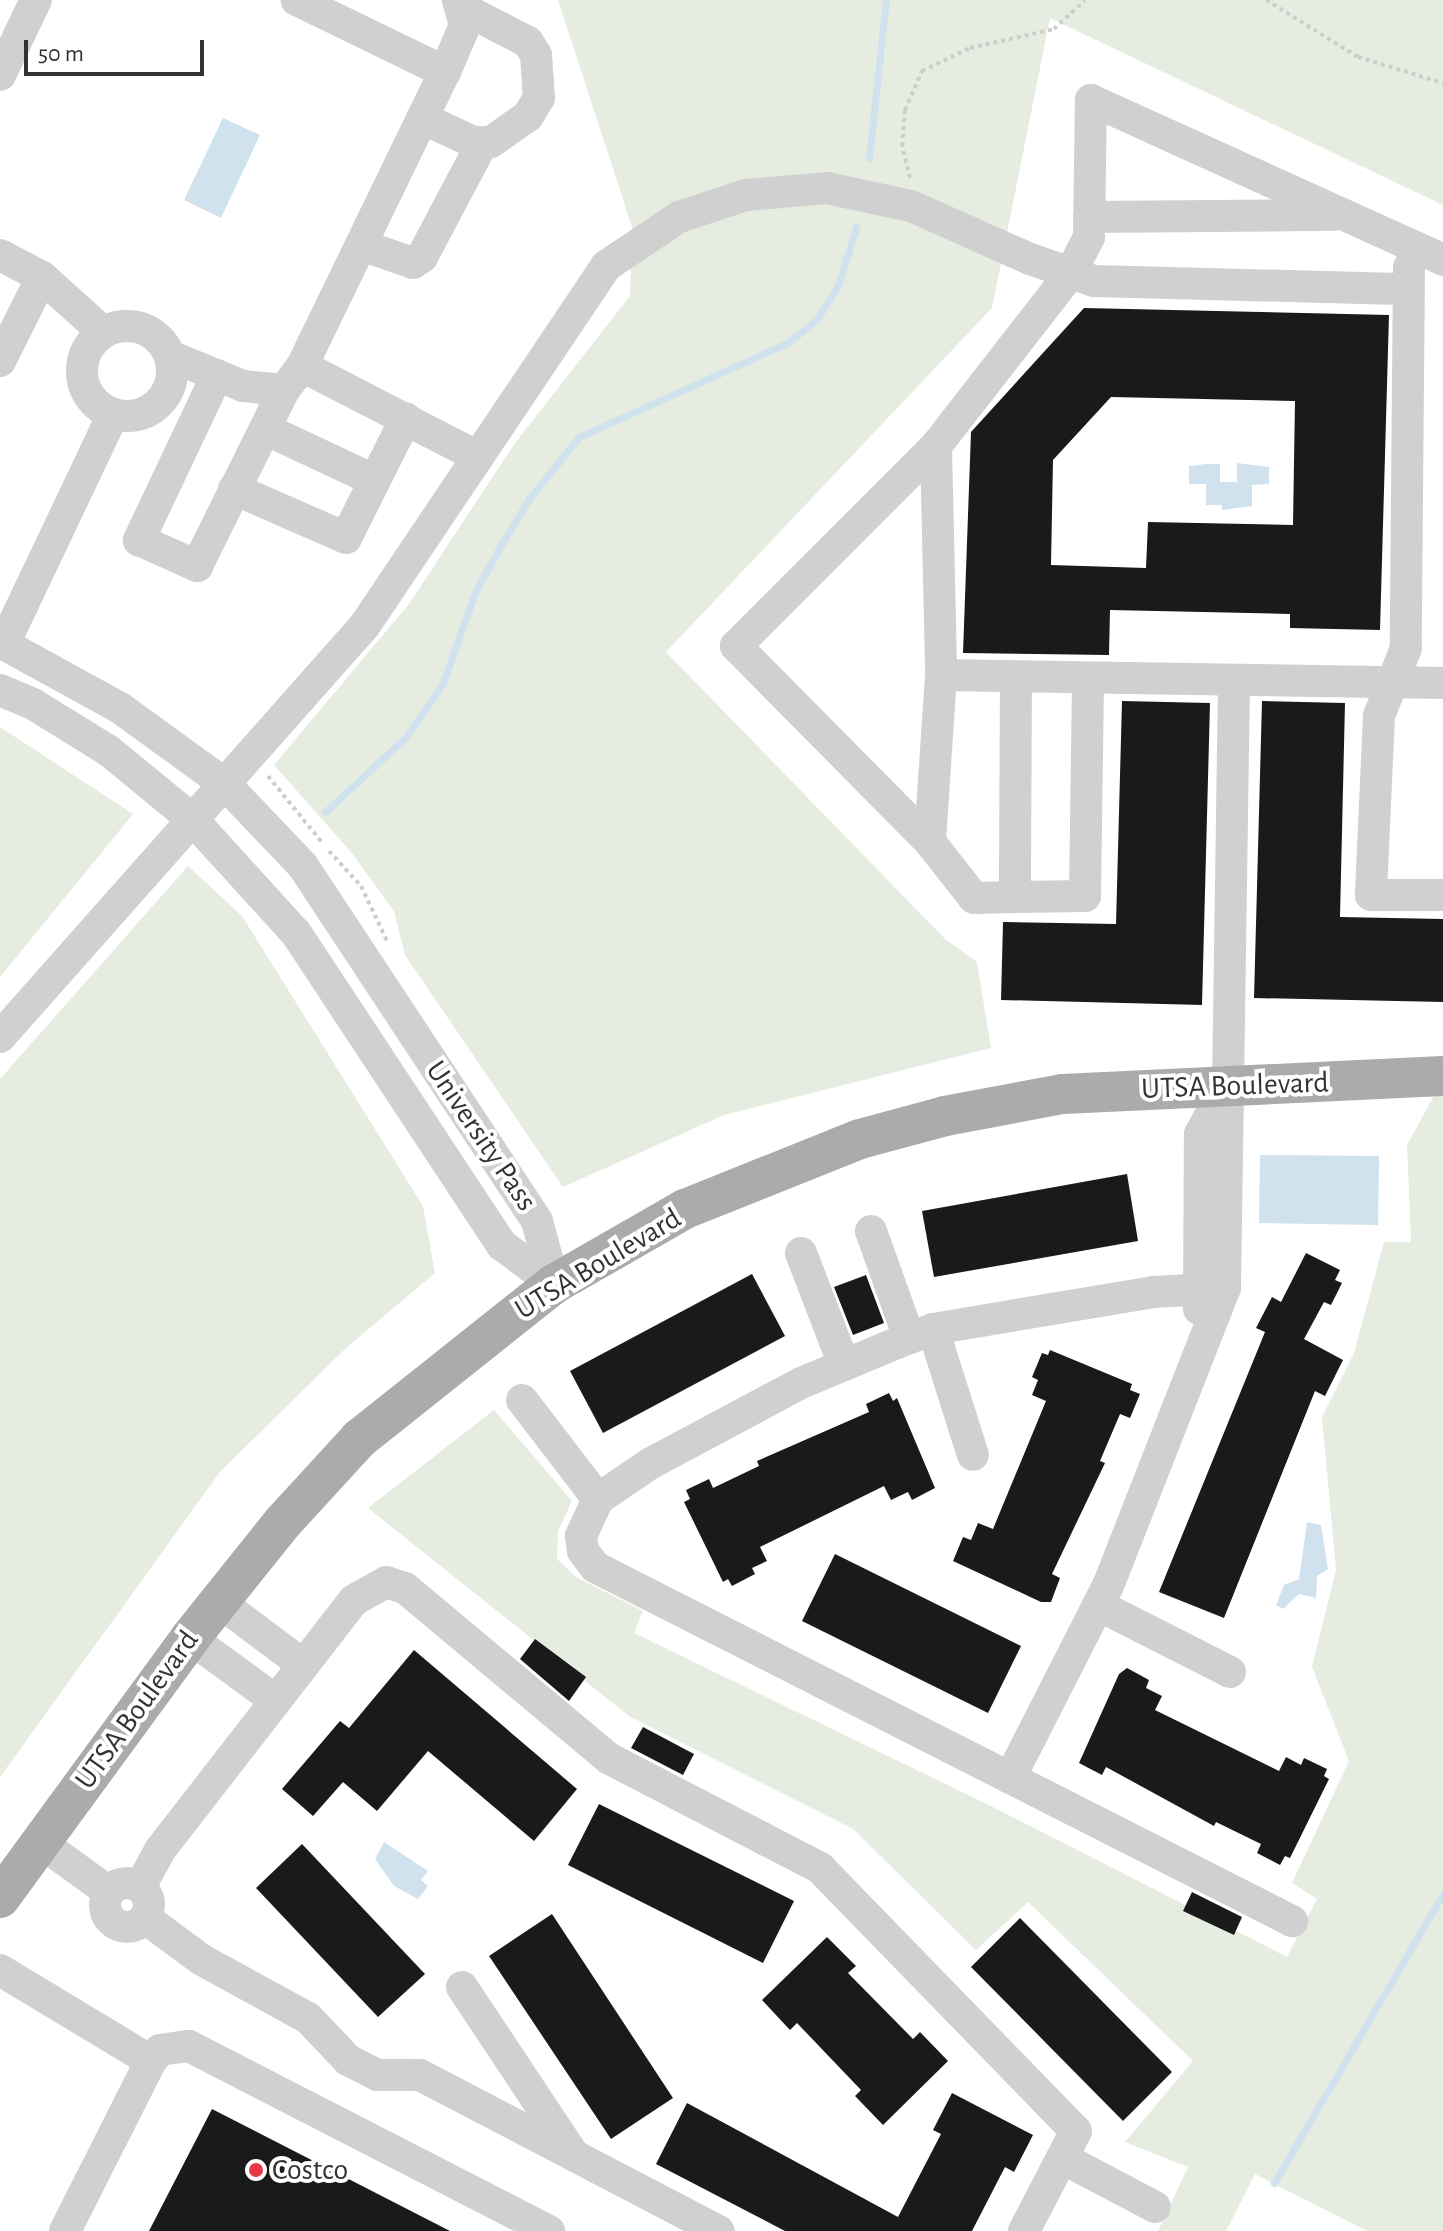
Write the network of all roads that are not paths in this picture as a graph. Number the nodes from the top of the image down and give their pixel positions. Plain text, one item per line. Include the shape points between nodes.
1 (36, 0) edge
2 (297, 0) edge
3 (461, 5) edge
4 (445, 72) junction
5 (0, 75) edge
6 (422, 118) junction
7 (483, 142) junction
8 (1344, 215) junction
9 (1089, 217) junction
10 (1409, 244) junction
11 (361, 245) junction
12 (0, 255) edge
13 (1443, 260) edge
14 (1070, 274) junction
15 (42, 277) junction
16 (1408, 289) junction
17 (103, 332) junction
18 (170, 356) junction
19 (0, 361) edge
20 (217, 375) junction
21 (293, 378) junction
22 (113, 414) junction
23 (406, 418) junction
24 (265, 429) junction
25 (936, 446) junction
26 (476, 456) junction
27 (374, 480) junction
28 (234, 489) junction
29 (2, 643) edge
30 (941, 675) junction
31 (1016, 677) junction
32 (1088, 679) junction
33 (1234, 681) junction
34 (1443, 683) edge
35 (1391, 685) junction
36 (0, 690) edge
37 (225, 784) junction
38 (193, 820) junction
39 (930, 842) junction
40 (1443, 895) edge
41 (1015, 897) junction
42 (0, 1037) edge
43 (1443, 1076) edge
44 (1227, 1084) junction
45 (871, 1231) dead end
46 (801, 1253) dead end
47 (554, 1284) junction
48 (1210, 1288) junction
49 (921, 1334) junction
50 (844, 1365) junction
51 (522, 1400) dead end
52 (973, 1455) dead end
53 (598, 1499) junction
54 (218, 1601) junction
55 (1098, 1605) junction
56 (190, 1638) junction
57 (302, 1664) junction
58 (1230, 1672) dead end
59 (275, 1700) junction
60 (1010, 1778) junction
61 (40, 1842) junction
62 (0, 1898) edge
63 (131, 1899) junction
64 (1292, 1921) dead end
65 (0, 1970) edge
66 (462, 1987) dead end
67 (151, 2061) junction
68 (575, 2157) junction
69 (1062, 2158) junction
70 (1155, 2207) dead end
71 (65, 2231) edge
72 (549, 2231) edge
73 (719, 2231) edge
74 (1024, 2231) edge

1 - 5 street
2 - 4 street
3 - 4 street via 465,25
3 - 7 street via 528,42 540,76 539,98 528,116 510,132
4 - 6 street
6 - 7 street
6 - 11 street
7 - 11 street via 422,257 413,263
8 - 9 street
8 - 9 street via 1091,100
8 - 10 street
9 - 14 street via 1089,237
10 - 13 street
10 - 16 street
11 - 21 street
12 - 15 street
14 - 16 street via 1094,281
14 - 25 street
14 - 26 street via 911,206 827,188 746,195 679,217 606,266
15 - 17 street
15 - 19 street
16 - 35 street via 1406,648
17 - 18 street via 139,327 153,333
17 - 22 street via 86,350 82,381 99,407
18 - 20 street
18 - 22 street via 172,370 164,397 141,414
20 - 21 street via 263,392
20 - 28 street via 139,540 197,566
21 - 23 street
21 - 24 street
22 - 29 street
23 - 26 street
23 - 27 street
24 - 27 street
24 - 28 street
25 - 30 street
25 - 39 street via 736,646
26 - 37 street via 365,625
27 - 28 street via 346,538
29 - 37 street, University Pass via 120,708
30 - 31 street
30 - 39 street
31 - 32 street
31 - 41 street
32 - 33 street
32 - 41 street via 1085,896
33 - 35 street
33 - 44 street
34 - 35 street
35 - 40 street via 1379,716 1371,895
36 - 38 street, University Pass via 109,751
37 - 38 street
37 - 47 street, University Pass via 303,866 537,1221
38 - 42 street
38 - 47 street, University Pass via 296,933 502,1245
39 - 41 street via 974,898
43 - 44 main road, UTSA Boulevard
44 - 47 main road, UTSA Boulevard via 1063,1094 945,1116 860,1139 685,1209
44 - 48 street via 1231,1133
45 - 49 street
46 - 50 street
47 - 54 main road, UTSA Boulevard via 359,1439
48 - 49 street via 1154,1292
48 - 55 street via 1205,1344
49 - 50 street
49 - 52 street
50 - 53 street via 651,1463
51 - 53 street
53 - 60 street via 581,1536 583,1551 595,1567
54 - 56 main road, UTSA Boulevard
54 - 57 street
55 - 58 street
55 - 60 street
56 - 59 street
56 - 61 main road, UTSA Boulevard
57 - 59 street
57 - 69 street via 369,1589 386,1582 405,1588 608,1758 820,1868 1076,2131
59 - 63 street via 160,1850
60 - 64 street
61 - 62 main road, UTSA Boulevard
61 - 63 street
63 - 68 street via 202,1960 308,2018 348,2060 377,2075 420,2075
65 - 67 street
66 - 68 street
67 - 71 street
67 - 72 street via 160,2050 189,2046
68 - 73 street
69 - 70 street
69 - 74 street

